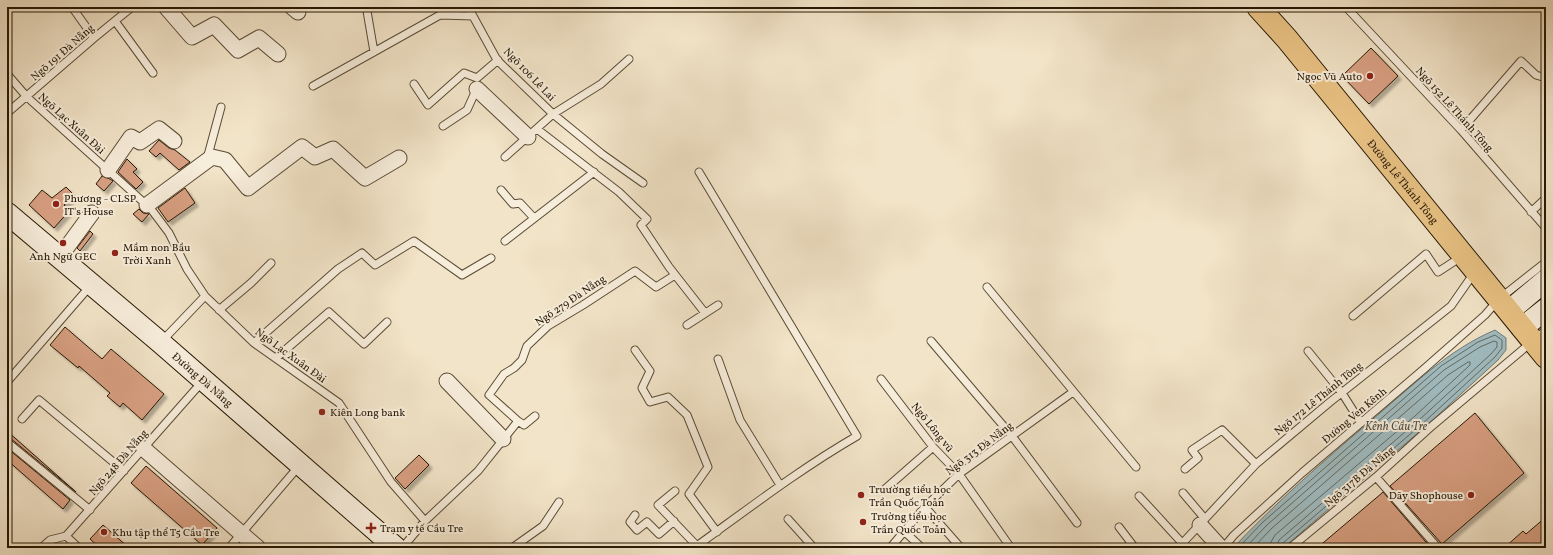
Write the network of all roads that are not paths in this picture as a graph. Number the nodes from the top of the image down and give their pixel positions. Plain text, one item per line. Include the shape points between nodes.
1 (72, 7) edge
2 (132, 7) edge
3 (166, 7) edge
4 (368, 7) edge
5 (468, 7) edge
6 (1258, 7) edge
7 (1346, 7) edge
8 (473, 16) junction
9 (115, 21) junction
10 (94, 38) junction
11 (374, 52) junction
12 (278, 54) dead end
13 (629, 59) dead end
14 (498, 60) junction
15 (153, 73) dead end
16 (7, 74) edge
17 (1546, 78) edge
18 (414, 84) dead end
19 (477, 84) junction
20 (313, 86) dead end
21 (27, 97) junction
22 (220, 107) dead end
23 (7, 113) edge
24 (553, 114) junction
25 (443, 126) dead end
26 (1461, 130) junction
27 (532, 133) junction
28 (174, 141) dead end
29 (505, 157) dead end
30 (399, 158) dead end
31 (206, 161) junction
32 (108, 170) junction
33 (594, 172) junction
34 (699, 172) dead end
35 (643, 183) dead end
36 (501, 190) dead end
37 (1546, 198) edge
38 (147, 205) junction
39 (1531, 212) junction
40 (92, 213) dead end
41 (534, 218) junction
42 (11, 219) edge
43 (1546, 228) edge
44 (505, 241) dead end
45 (59, 258) junction
46 (491, 258) dead end
47 (1546, 262) edge
48 (271, 263) dead end
49 (1469, 263) junction
50 (675, 275) junction
51 (1546, 280) edge
52 (91, 285) junction
53 (987, 287) dead end
54 (205, 296) junction
55 (718, 305) dead end
56 (1504, 305) junction
57 (1546, 308) edge
58 (219, 310) junction
59 (705, 313) junction
60 (1353, 316) dead end
61 (387, 322) dead end
62 (687, 325) dead end
63 (1534, 333) edge
64 (931, 341) dead end
65 (160, 343) junction
66 (254, 343) junction
67 (635, 350) dead end
68 (1308, 351) dead end
69 (1546, 357) edge
70 (276, 358) junction
71 (718, 359) dead end
72 (881, 379) dead end
73 (8, 380) edge
74 (204, 381) junction
75 (447, 381) dead end
76 (1073, 392) junction
77 (1342, 393) junction
78 (535, 416) dead end
79 (22, 419) dead end
80 (518, 421) junction
81 (1361, 423) junction
82 (1012, 436) junction
83 (503, 439) junction
84 (7, 442) edge
85 (933, 447) junction
86 (144, 449) junction
87 (301, 464) junction
88 (1256, 464) junction
89 (1136, 467) dead end
90 (1185, 469) dead end
91 (124, 471) junction
92 (959, 474) junction
93 (1376, 477) junction
94 (780, 485) junction
95 (884, 490) dead end
96 (675, 491) dead end
97 (1183, 493) dead end
98 (1139, 496) dead end
99 (559, 502) dead end
100 (925, 507) junction
101 (90, 510) junction
102 (634, 515) dead end
103 (788, 519) dead end
104 (425, 521) junction
105 (674, 521) junction
106 (1202, 522) junction
107 (1077, 523) dead end
108 (1119, 527) dead end
109 (716, 532) junction
110 (905, 532) junction
111 (241, 534) junction
112 (66, 536) junction
113 (1180, 546) edge
114 (695, 547) edge
115 (41, 548) edge
116 (79, 548) edge
117 (229, 548) edge
118 (258, 548) edge
119 (396, 548) edge
120 (402, 548) edge
121 (512, 548) edge
122 (814, 548) edge
123 (890, 548) edge
124 (922, 548) edge
125 (961, 548) edge
126 (1011, 548) edge
127 (1135, 548) edge
128 (1222, 548) edge
129 (1290, 548) edge
130 (1438, 548) edge

1 - 10 lane
2 - 9 lane, Ngõ 191 Đà Nẵng
3 - 12 street via 192,37 214,25 238,50 259,38
4 - 11 lane via 366,11
5 - 8 lane, Ngõ 106 Lê Lai
6 - 49 main road, Đường Lê Thánh Tông
7 - 26 lane, Ngõ 152 Lê Thánh Tông
8 - 11 lane via 440,15
8 - 14 lane, Ngõ 106 Lê Lai
9 - 10 lane, Ngõ 191 Đà Nẵng
9 - 15 lane
10 - 21 lane, Ngõ 191 Đà Nẵng
11 - 20 lane
13 - 24 lane via 601,84
14 - 19 lane
14 - 24 lane, Ngõ 106 Lê Lai
16 - 21 lane, Ngõ Lạc Xuân Đài
17 - 26 lane via 1536,75 1522,62
18 - 19 lane via 428,105 464,74
19 - 25 lane via 467,110
19 - 27 street
21 - 23 lane, Ngõ 191 Đà Nẵng
21 - 32 lane, Ngõ Lạc Xuân Đài
22 - 31 lane
24 - 27 lane
24 - 35 lane, Ngõ 106 Lê Lai
26 - 39 lane, Ngõ 152 Lê Thánh Tông
27 - 29 lane
27 - 33 lane
28 - 32 street via 159,129 140,142 131,137
30 - 31 street via 365,178 333,149 315,157 302,147 248,188 225,160 212,157
31 - 38 street
32 - 38 lane, Ngõ Lạc Xuân Đài
33 - 41 lane
33 - 50 lane via 647,219 641,225
34 - 94 lane via 857,436
36 - 41 lane via 514,204 520,203
37 - 39 lane
38 - 54 lane, Ngõ Lạc Xuân Đài via 168,233
39 - 43 lane, Ngõ 152 Lê Thánh Tông
40 - 45 street
41 - 44 lane
42 - 45 main road, Đường Đà Nẵng
45 - 52 main road, Đường Đà Nẵng
46 - 66 lane via 462,275 414,241 375,265 362,253 338,269
47 - 56 lane, Đường Ven Kênh
48 - 58 lane
49 - 56 main road, Đường Lê Thánh Tông
49 - 60 lane via 1438,272 1426,254
49 - 77 lane, Ngõ 172 Lê Thánh Tông via 1451,306
50 - 59 lane
50 - 80 lane, Ngõ 279 Đà Nẵng via 656,287 635,271 548,326 527,346 522,360 504,374 489,395
51 - 56 main road
52 - 65 main road, Đường Đà Nẵng
52 - 73 lane
53 - 76 lane
54 - 58 lane, Ngõ Lạc Xuân Đài
54 - 65 lane
55 - 59 lane
56 - 63 main road, Đường Lê Thánh Tông
56 - 81 lane, Đường Ven Kênh via 1480,320
57 - 63 main road
58 - 66 lane, Ngõ Lạc Xuân Đài
59 - 62 lane
61 - 70 lane via 364,344 329,312
63 - 69 main road, Đường Lê Thánh Tông
63 - 93 lane, Ngõ 317B Đà Nẵng
64 - 82 lane
65 - 74 main road, Đường Đà Nẵng
66 - 70 lane, Ngõ Lạc Xuân Đài
67 - 109 lane via 650,371 642,388 650,402 668,397 687,415 708,467 689,494
68 - 77 lane
70 - 104 lane, Ngõ Lạc Xuân Đài via 339,403 391,482
71 - 94 lane via 740,420
72 - 85 lane, Ngõ Lông vũ
74 - 86 lane, Ngõ 248 Đà Nẵng
74 - 87 main road, Đường Đà Nẵng
75 - 83 street
76 - 82 lane, Ngõ 313 Đà Nẵng
76 - 89 lane
77 - 81 lane
77 - 88 lane, Ngõ 172 Lê Thánh Tông
78 - 80 lane via 524,425
79 - 91 lane via 38,400
80 - 83 lane
81 - 128 lane, Đường Ven Kênh via 1279,493
82 - 92 lane, Ngõ 313 Đà Nẵng
82 - 107 lane
83 - 104 lane via 478,471
84 - 101 lane
85 - 92 lane, Ngõ Lông vũ
85 - 95 lane
86 - 91 lane, Ngõ 248 Đà Nẵng
86 - 111 street
87 - 111 lane
87 - 119 main road, Đường Đà Nẵng
88 - 90 lane via 1222,430 1192,450 1198,458
88 - 106 lane, Ngõ 172 Lê Thánh Tông
91 - 101 lane, Ngõ 248 Đà Nẵng
92 - 100 lane, Ngõ 313 Đà Nẵng
92 - 126 lane, Ngõ Lông vũ
93 - 129 lane, Ngõ 317B Đà Nẵng
93 - 130 lane
94 - 109 lane
96 - 105 lane via 658,505
97 - 106 lane
98 - 113 lane
99 - 121 lane via 543,526
100 - 110 lane, Ngõ 313 Đà Nẵng
100 - 125 lane
101 - 112 lane, Ngõ 248 Đà Nẵng
102 - 105 lane via 630,522 637,530 647,522 659,534
103 - 122 lane
104 - 120 lane
105 - 114 lane
106 - 113 lane, Ngõ 172 Lê Thánh Tông
106 - 128 street
108 - 127 lane
109 - 114 lane
110 - 123 lane, Ngõ 313 Đà Nẵng
110 - 124 lane
111 - 117 lane
111 - 118 street
112 - 115 lane, Ngõ 248 Đà Nẵng via 50,540
112 - 116 lane

